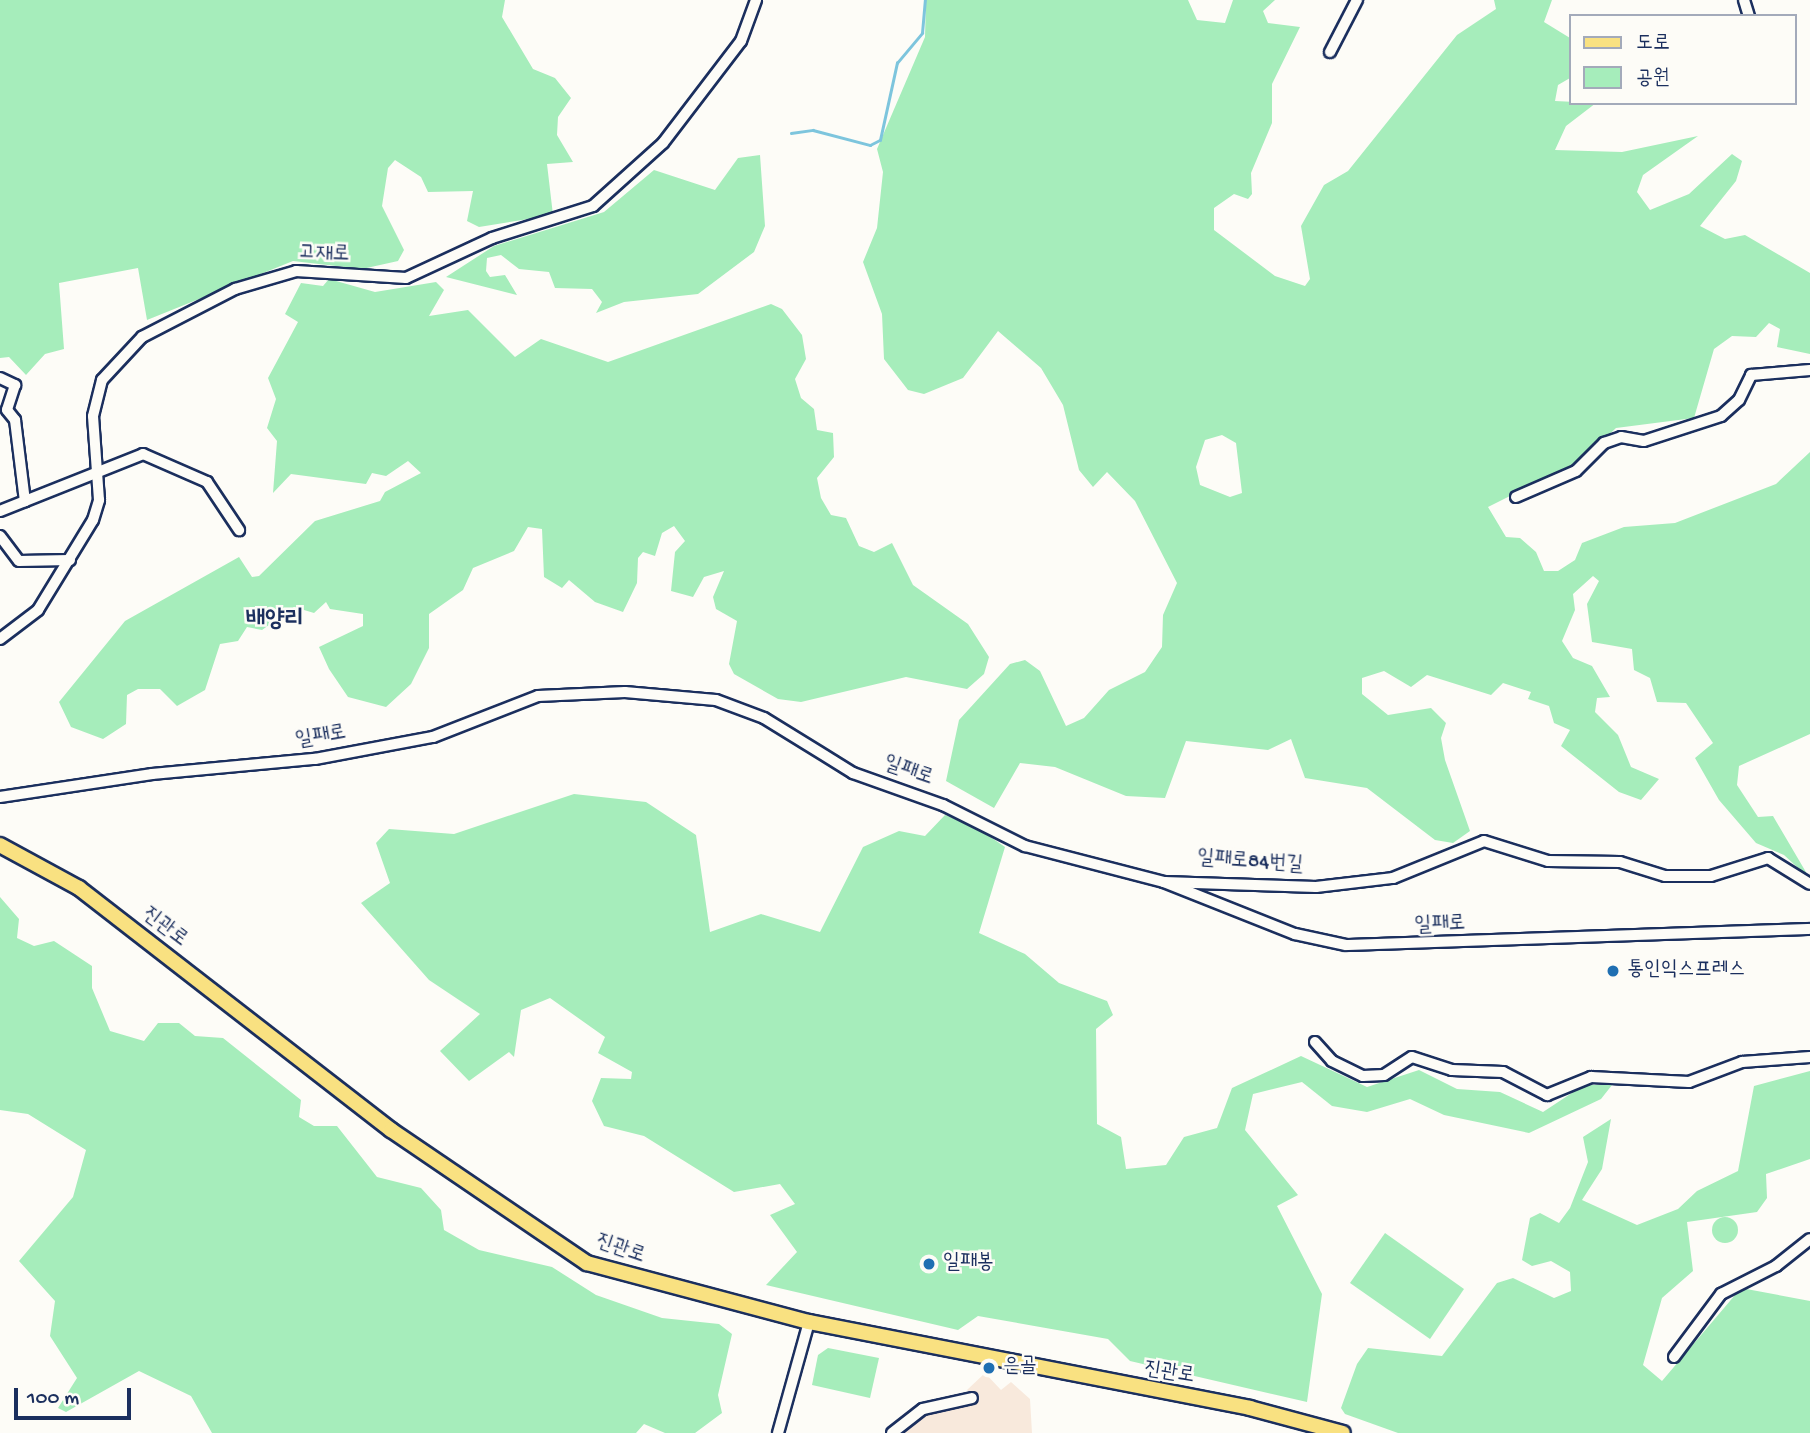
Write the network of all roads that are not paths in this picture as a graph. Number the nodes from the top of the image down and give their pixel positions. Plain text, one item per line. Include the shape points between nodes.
1 (756, 0) edge
2 (1357, 0) edge
3 (1330, 52) dead end
4 (1810, 370) edge
5 (0, 378) edge
6 (99, 469) junction
7 (1516, 496) dead end
8 (24, 501) junction
9 (0, 510) edge
10 (239, 530) dead end
11 (0, 536) edge
12 (70, 559) junction
13 (0, 639) edge
14 (0, 797) edge
15 (0, 835) edge
16 (6, 848) edge
17 (1164, 882) junction
18 (1810, 884) edge
19 (1810, 929) edge
20 (1315, 1042) dead end
21 (1810, 1057) edge
22 (1810, 1239) edge
23 (808, 1322) junction
24 (1674, 1357) dead end
25 (972, 1398) dead end
26 (778, 1433) edge
27 (892, 1433) edge
28 (1343, 1433) edge

1 - 6 street, 고재로 via 741,41 663,142 593,206 492,238 406,278 296,271 235,289 142,337 102,380 93,416
2 - 3 street
4 - 7 street via 1751,375 1740,400 1721,416 1643,441 1621,437 1604,443 1576,471 1550,477
5 - 8 street via 14,382 7,410 15,420
6 - 8 street
6 - 10 street via 149,456 212,486
6 - 12 street, 고재로 via 99,500
8 - 9 street
11 - 12 street via 19,561
12 - 13 street, 고재로 via 38,610
14 - 17 street, 일패로 via 152,774 315,759 433,737 538,696 625,692 716,700 764,718 853,773 943,805 1025,846
15 - 16 main road, 진관로
16 - 23 main road, 진관로 via 79,888 391,1130 587,1263
17 - 18 street, 일패로84번길 via 1316,887 1393,878 1484,841 1548,861 1620,862 1665,876 1711,876 1768,858
17 - 19 street, 일패로 via 1295,934 1346,945
20 - 21 street via 1332,1061 1363,1076 1384,1075 1412,1057 1423,1058 1452,1070 1503,1072 1547,1096 1591,1077 1689,1082 1742,1062
22 - 24 street via 1776,1266 1745,1277 1721,1294
23 - 26 street
23 - 28 main road, 진관로 via 1250,1408
25 - 27 street via 923,1409

